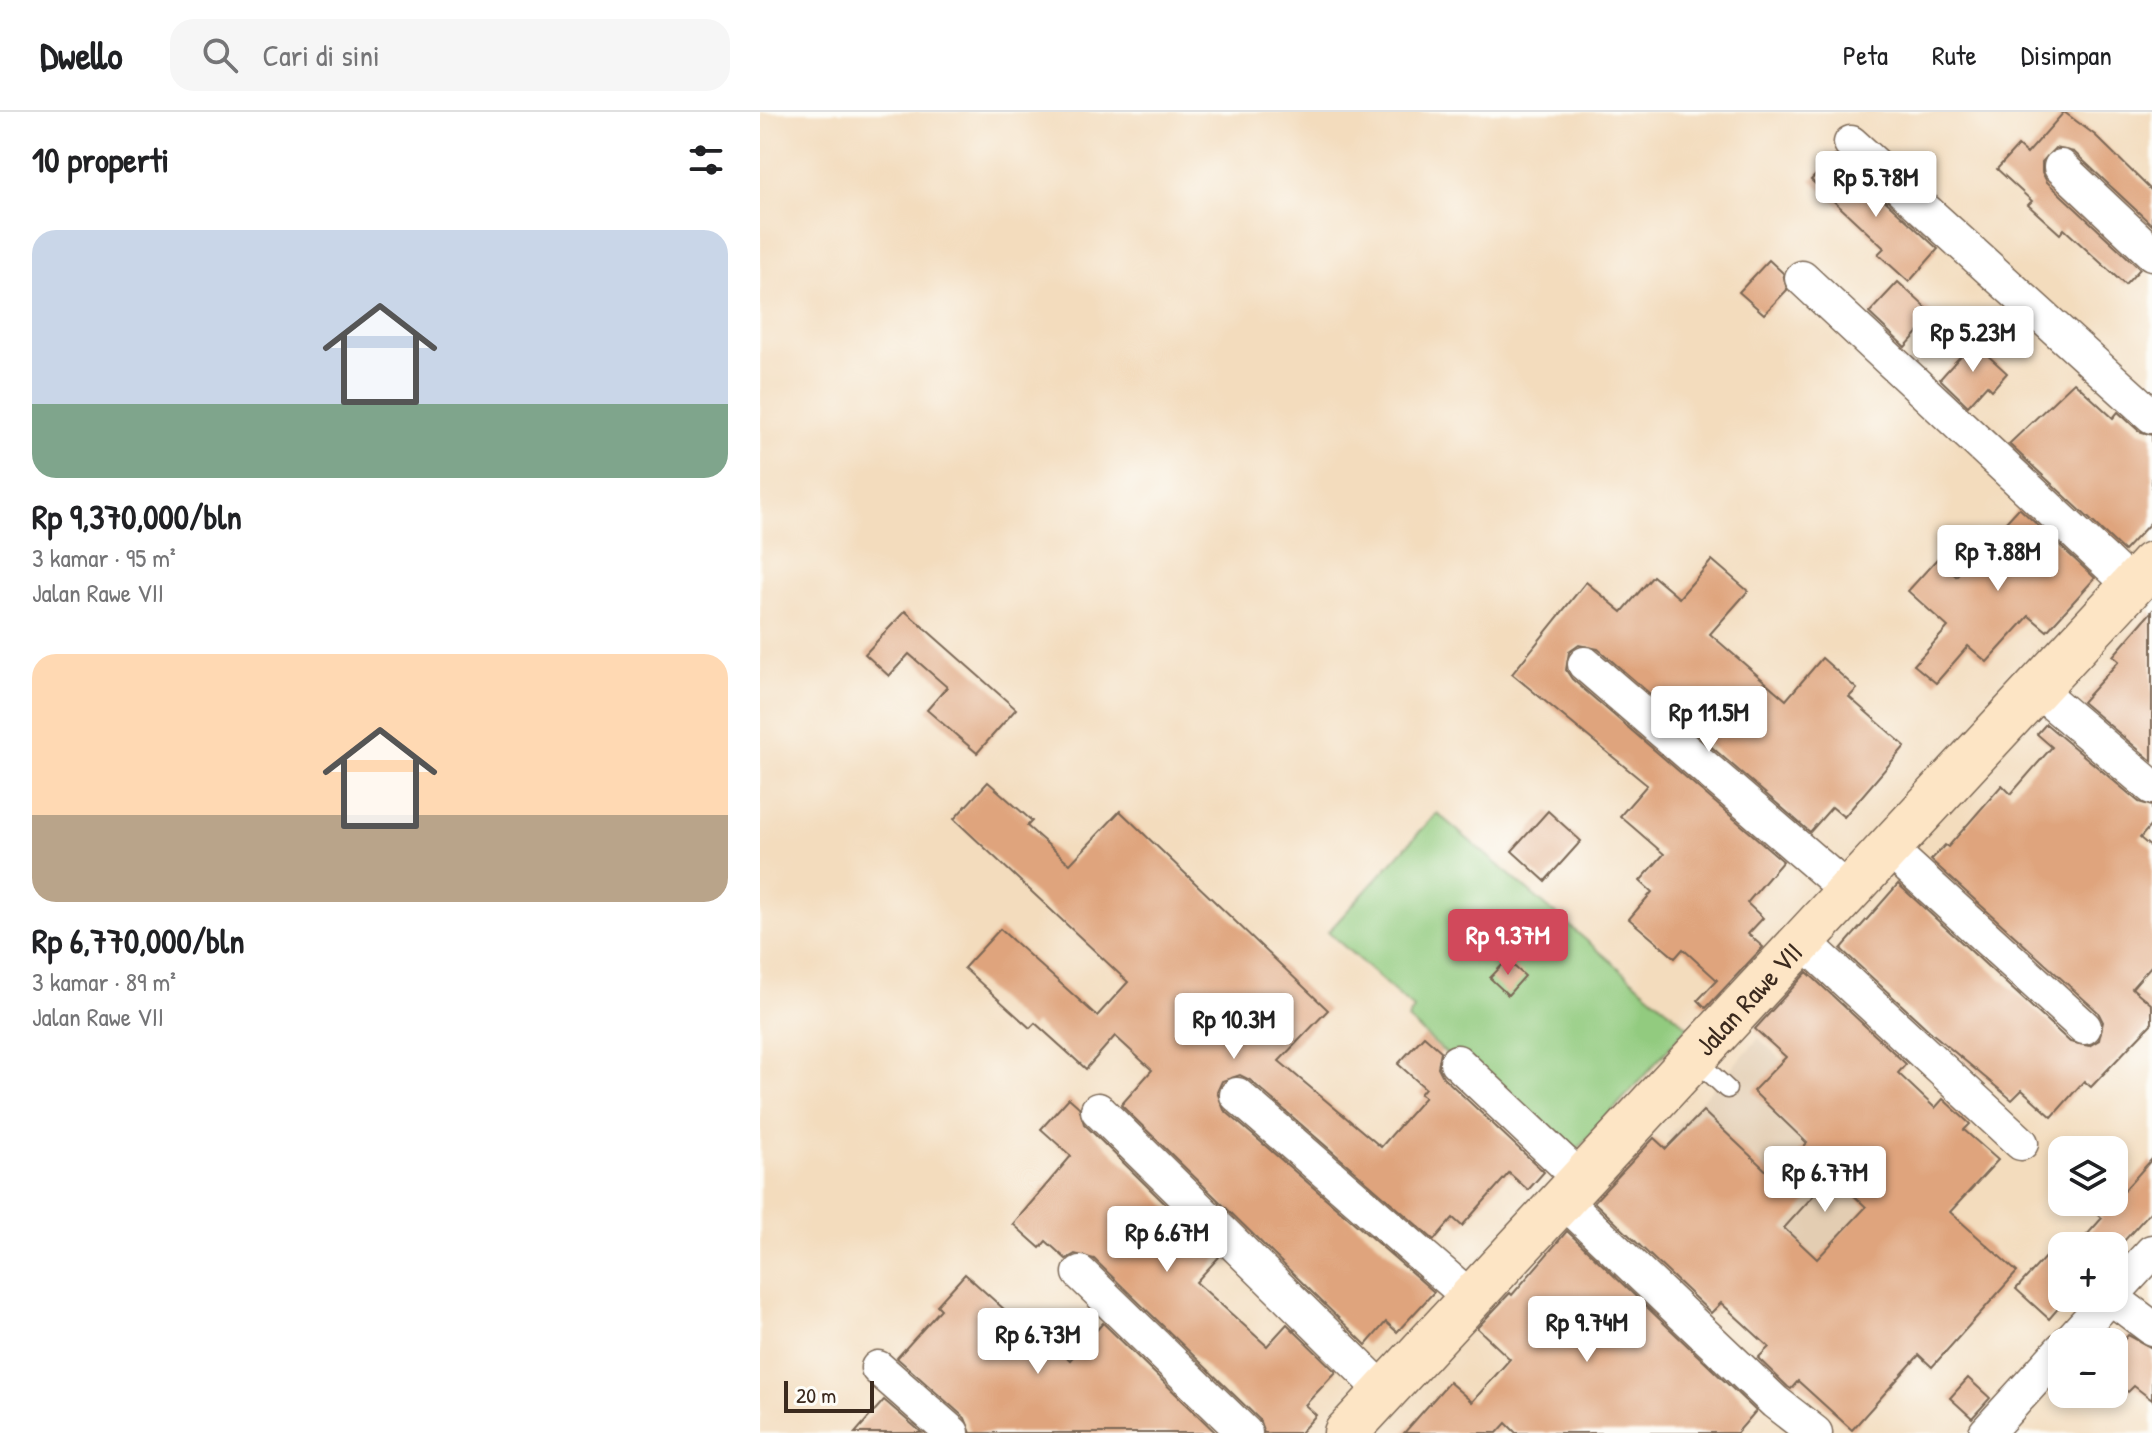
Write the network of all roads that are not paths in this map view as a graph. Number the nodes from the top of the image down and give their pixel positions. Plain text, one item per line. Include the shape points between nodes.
1 (1851, 143) dead end
2 (2061, 167) dead end
3 (2152, 253) edge
4 (1802, 278) dead end
5 (2152, 416) edge
6 (2141, 574) edge
7 (1585, 664) dead end
8 (2035, 688) junction
9 (2152, 787) edge
10 (1887, 847) junction
11 (1847, 890) junction
12 (1802, 940) junction
13 (2084, 1027) dead end
14 (1695, 1059) junction
15 (1457, 1062) dead end
16 (1727, 1089) dead end
17 (1237, 1095) dead end
18 (1098, 1110) dead end
19 (2021, 1143) dead end
20 (1573, 1191) junction
21 (2152, 1252) edge
22 (1080, 1273) dead end
23 (2128, 1278) edge
24 (1472, 1299) junction
25 (2128, 1309) edge
26 (2097, 1312) edge
27 (2082, 1328) edge
28 (2152, 1328) edge
29 (2048, 1367) edge
30 (878, 1368) dead end
31 (1385, 1392) junction
32 (1999, 1429) edge
33 (952, 1433) edge
34 (1245, 1433) edge
35 (1346, 1433) edge
36 (1815, 1433) edge

1 - 5 street
2 - 3 street
4 - 6 street
6 - 8 main road, Jalan Rawe VII
7 - 11 street
8 - 9 street
8 - 10 main road, Jalan Rawe VII
10 - 11 main road, Jalan Rawe VII
10 - 13 street
11 - 12 main road, Jalan Rawe VII
12 - 14 main road, Jalan Rawe VII
12 - 19 street
14 - 16 lane
14 - 20 main road, Jalan Rawe VII
15 - 20 street
17 - 24 street
18 - 31 street
20 - 24 main road, Jalan Rawe VII
20 - 36 street via 1775,1402
21 - 23 street
22 - 34 street
24 - 31 main road, Jalan Rawe VII
25 - 28 street
26 - 27 street
29 - 32 street
30 - 33 street
31 - 35 main road, Jalan Rawe VII

